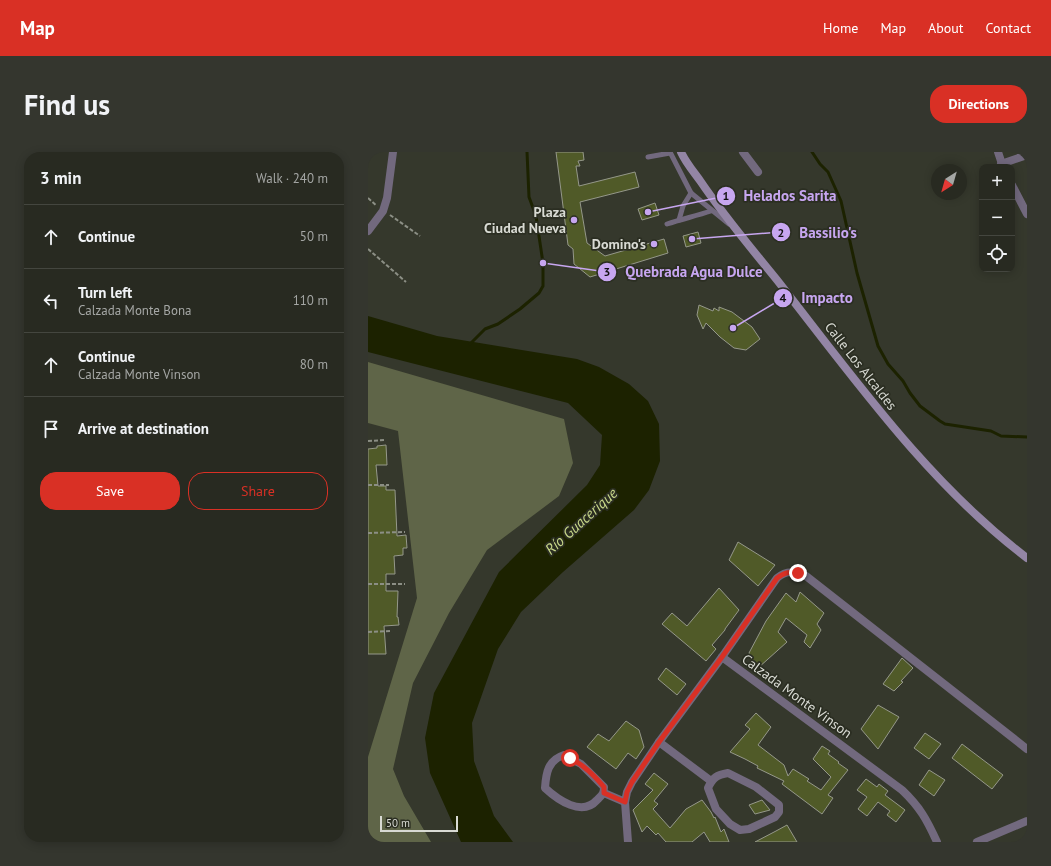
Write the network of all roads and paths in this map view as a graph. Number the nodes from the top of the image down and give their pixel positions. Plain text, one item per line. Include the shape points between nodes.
1 (393, 152) edge
2 (670, 152) edge
3 (681, 152) edge
4 (743, 152) edge
5 (998, 152) edge
6 (1027, 155) edge
7 (648, 158) dead end
8 (1002, 164) edge
9 (1004, 164) edge
10 (758, 172) dead end
11 (1015, 191) edge
12 (691, 193) junction
13 (368, 198) edge
14 (711, 210) junction
15 (383, 211) junction
16 (1027, 214) edge
17 (679, 220) junction
18 (667, 224) dead end
19 (736, 229) junction
20 (368, 231) edge
21 (420, 236) dead end
22 (368, 249) edge
23 (406, 282) dead end
24 (386, 440) dead end
25 (368, 441) edge
26 (368, 485) edge
27 (389, 485) dead end
28 (405, 532) dead end
29 (368, 533) edge
30 (1027, 558) edge
31 (368, 584) edge
32 (405, 584) dead end
33 (392, 631) dead end
34 (368, 632) edge
35 (722, 657) junction
36 (659, 742) junction
37 (1027, 749) edge
38 (711, 781) junction
39 (604, 793) junction
40 (625, 802) junction
41 (1027, 821) edge
42 (628, 842) edge
43 (937, 842) edge
44 (977, 842) edge

1 - 15 street
2 - 7 lane
2 - 12 lane
3 - 19 main road, Calle Los Alcaldes
4 - 10 street
5 - 8 street
6 - 9 street
11 - 16 street
12 - 14 lane
12 - 17 lane via 683,206
13 - 15 path
14 - 17 lane via 693,218
14 - 19 lane
15 - 20 street
15 - 21 path
17 - 18 lane
19 - 30 main road, Calle Los Alcaldes via 902,438 951,492
22 - 23 path
24 - 25 path
26 - 27 path
28 - 29 path
31 - 32 path
33 - 34 path
35 - 36 street
35 - 37 street, Calzada Monte Vinson via 777,578 790,571 798,573 806,576
35 - 43 street, Calzada Monte Vinson via 902,790 915,802
36 - 38 street
36 - 40 street via 632,782
38 - 38 street via 708,788 716,809 730,824 740,830 749,829 775,817 779,812 779,805 756,787 728,773 718,775
39 - 39 street via 604,787 594,776 581,764 564,755 554,759 549,767 545,788 566,803 582,807 594,804
39 - 40 street
40 - 42 street
41 - 44 street

